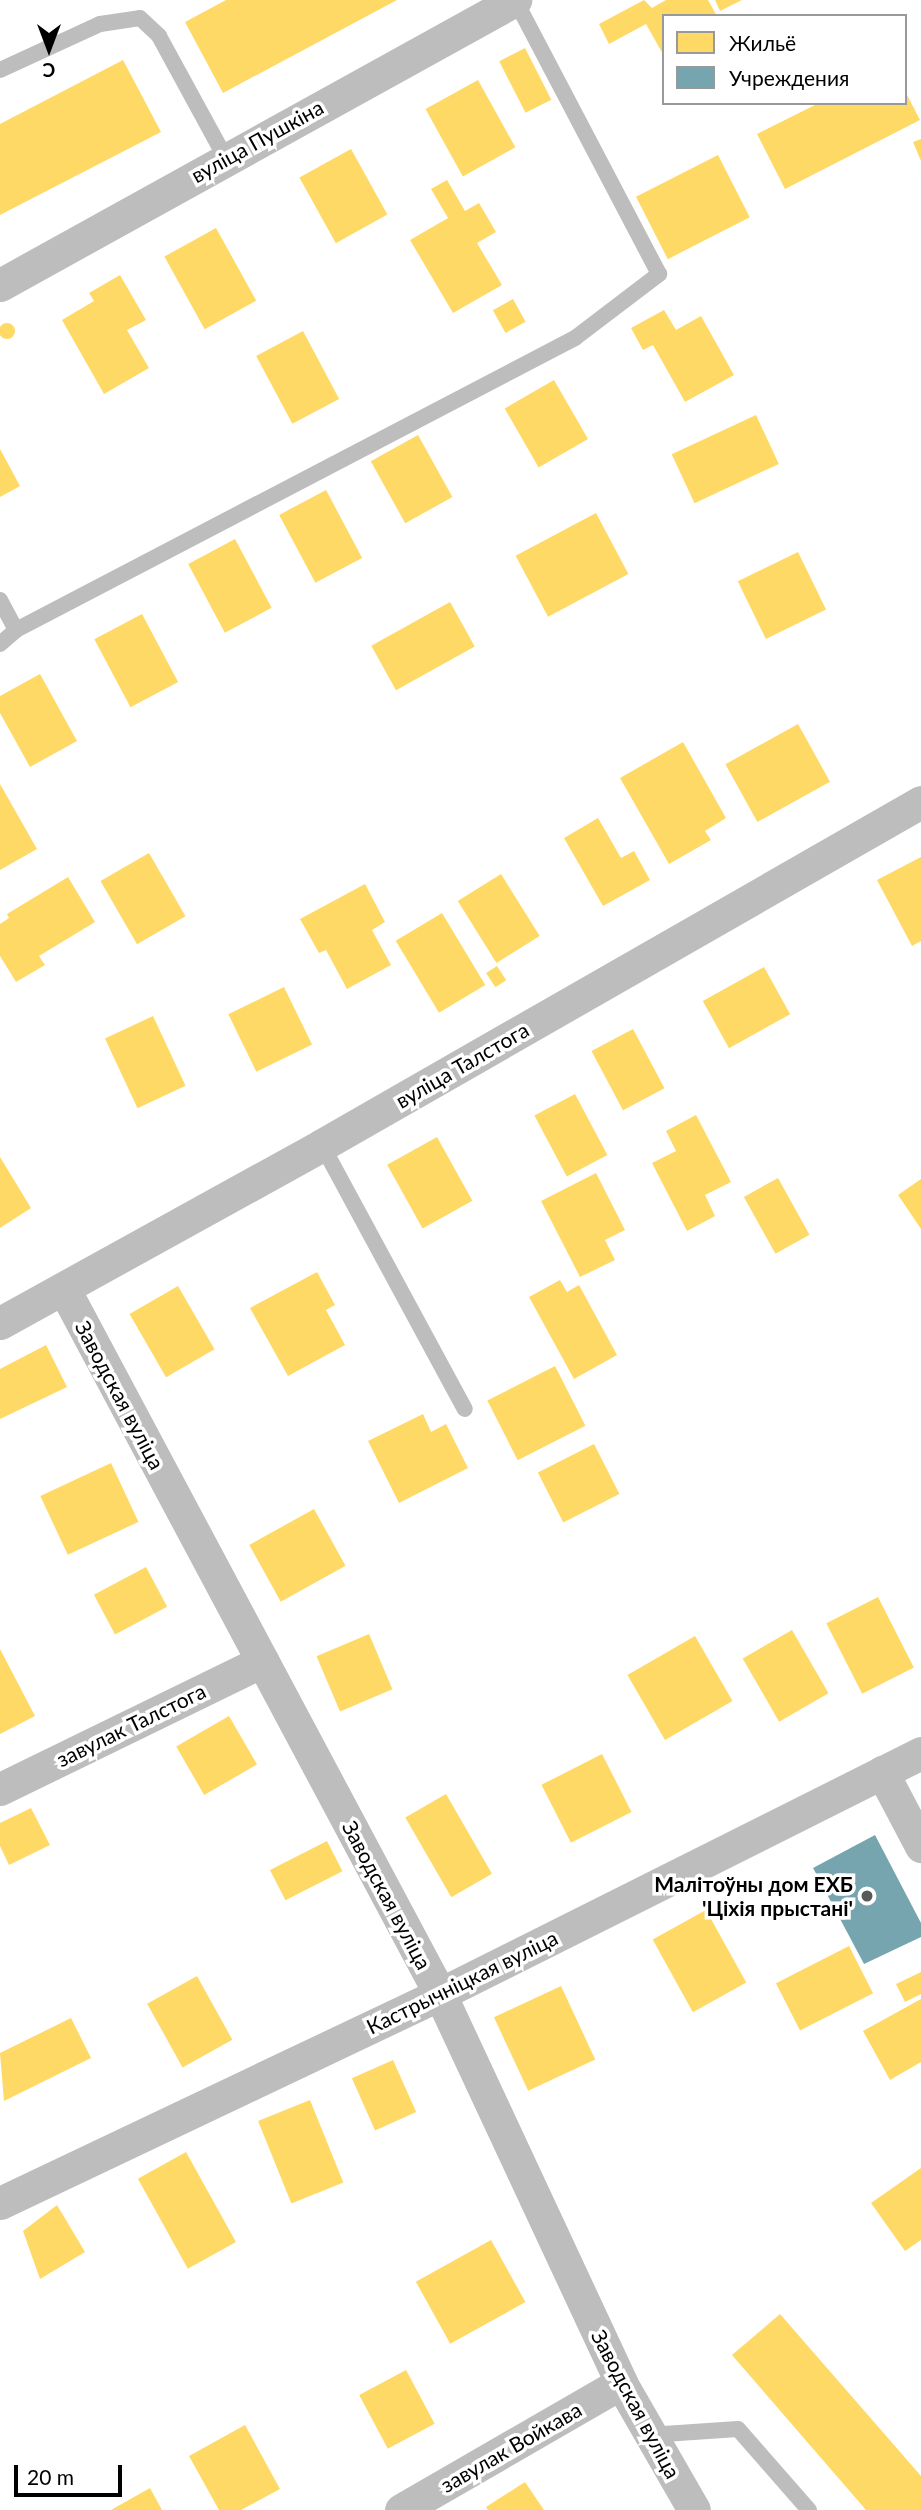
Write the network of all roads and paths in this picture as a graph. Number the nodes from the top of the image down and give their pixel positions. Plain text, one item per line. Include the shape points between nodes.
1 (515, 0) edge
2 (0, 70) edge
3 (225, 157) junction
4 (0, 285) edge
5 (0, 600) edge
6 (16, 630) junction
7 (0, 644) edge
8 (921, 802) edge
9 (322, 1145) junction
10 (64, 1289) junction
11 (0, 1323) edge
12 (465, 1409) dead end
13 (262, 1661) junction
14 (921, 1753) edge
15 (882, 1772) junction
16 (0, 1789) edge
17 (921, 1846) edge
18 (440, 1994) junction
19 (0, 2203) edge
20 (621, 2383) junction
21 (649, 2435) junction
22 (401, 2510) edge
23 (694, 2510) edge
24 (809, 2510) edge

1 - 3 street, вуліца Пушкіна
1 - 6 lane via 659,274 575,338
2 - 3 lane via 100,23 140,18 159,36
3 - 4 street, вуліца Пушкіна
5 - 6 lane
6 - 7 lane
8 - 9 street, вуліца Талстога
9 - 10 street, вуліца Талстога
9 - 12 lane
10 - 11 street, вуліца Талстога
10 - 13 street, Заводская вуліца
13 - 16 street, завулак Талстога
13 - 18 street, Заводская вуліца
14 - 15 street, Кастрычніцкая вуліца
15 - 17 street
15 - 18 street, Кастрычніцкая вуліца
18 - 19 street, Кастрычніцкая вуліца
18 - 20 street, Заводская вуліца
20 - 21 street, Заводская вуліца
20 - 22 street, завулак Войкава
21 - 23 street, Заводская вуліца
21 - 24 lane via 738,2429

